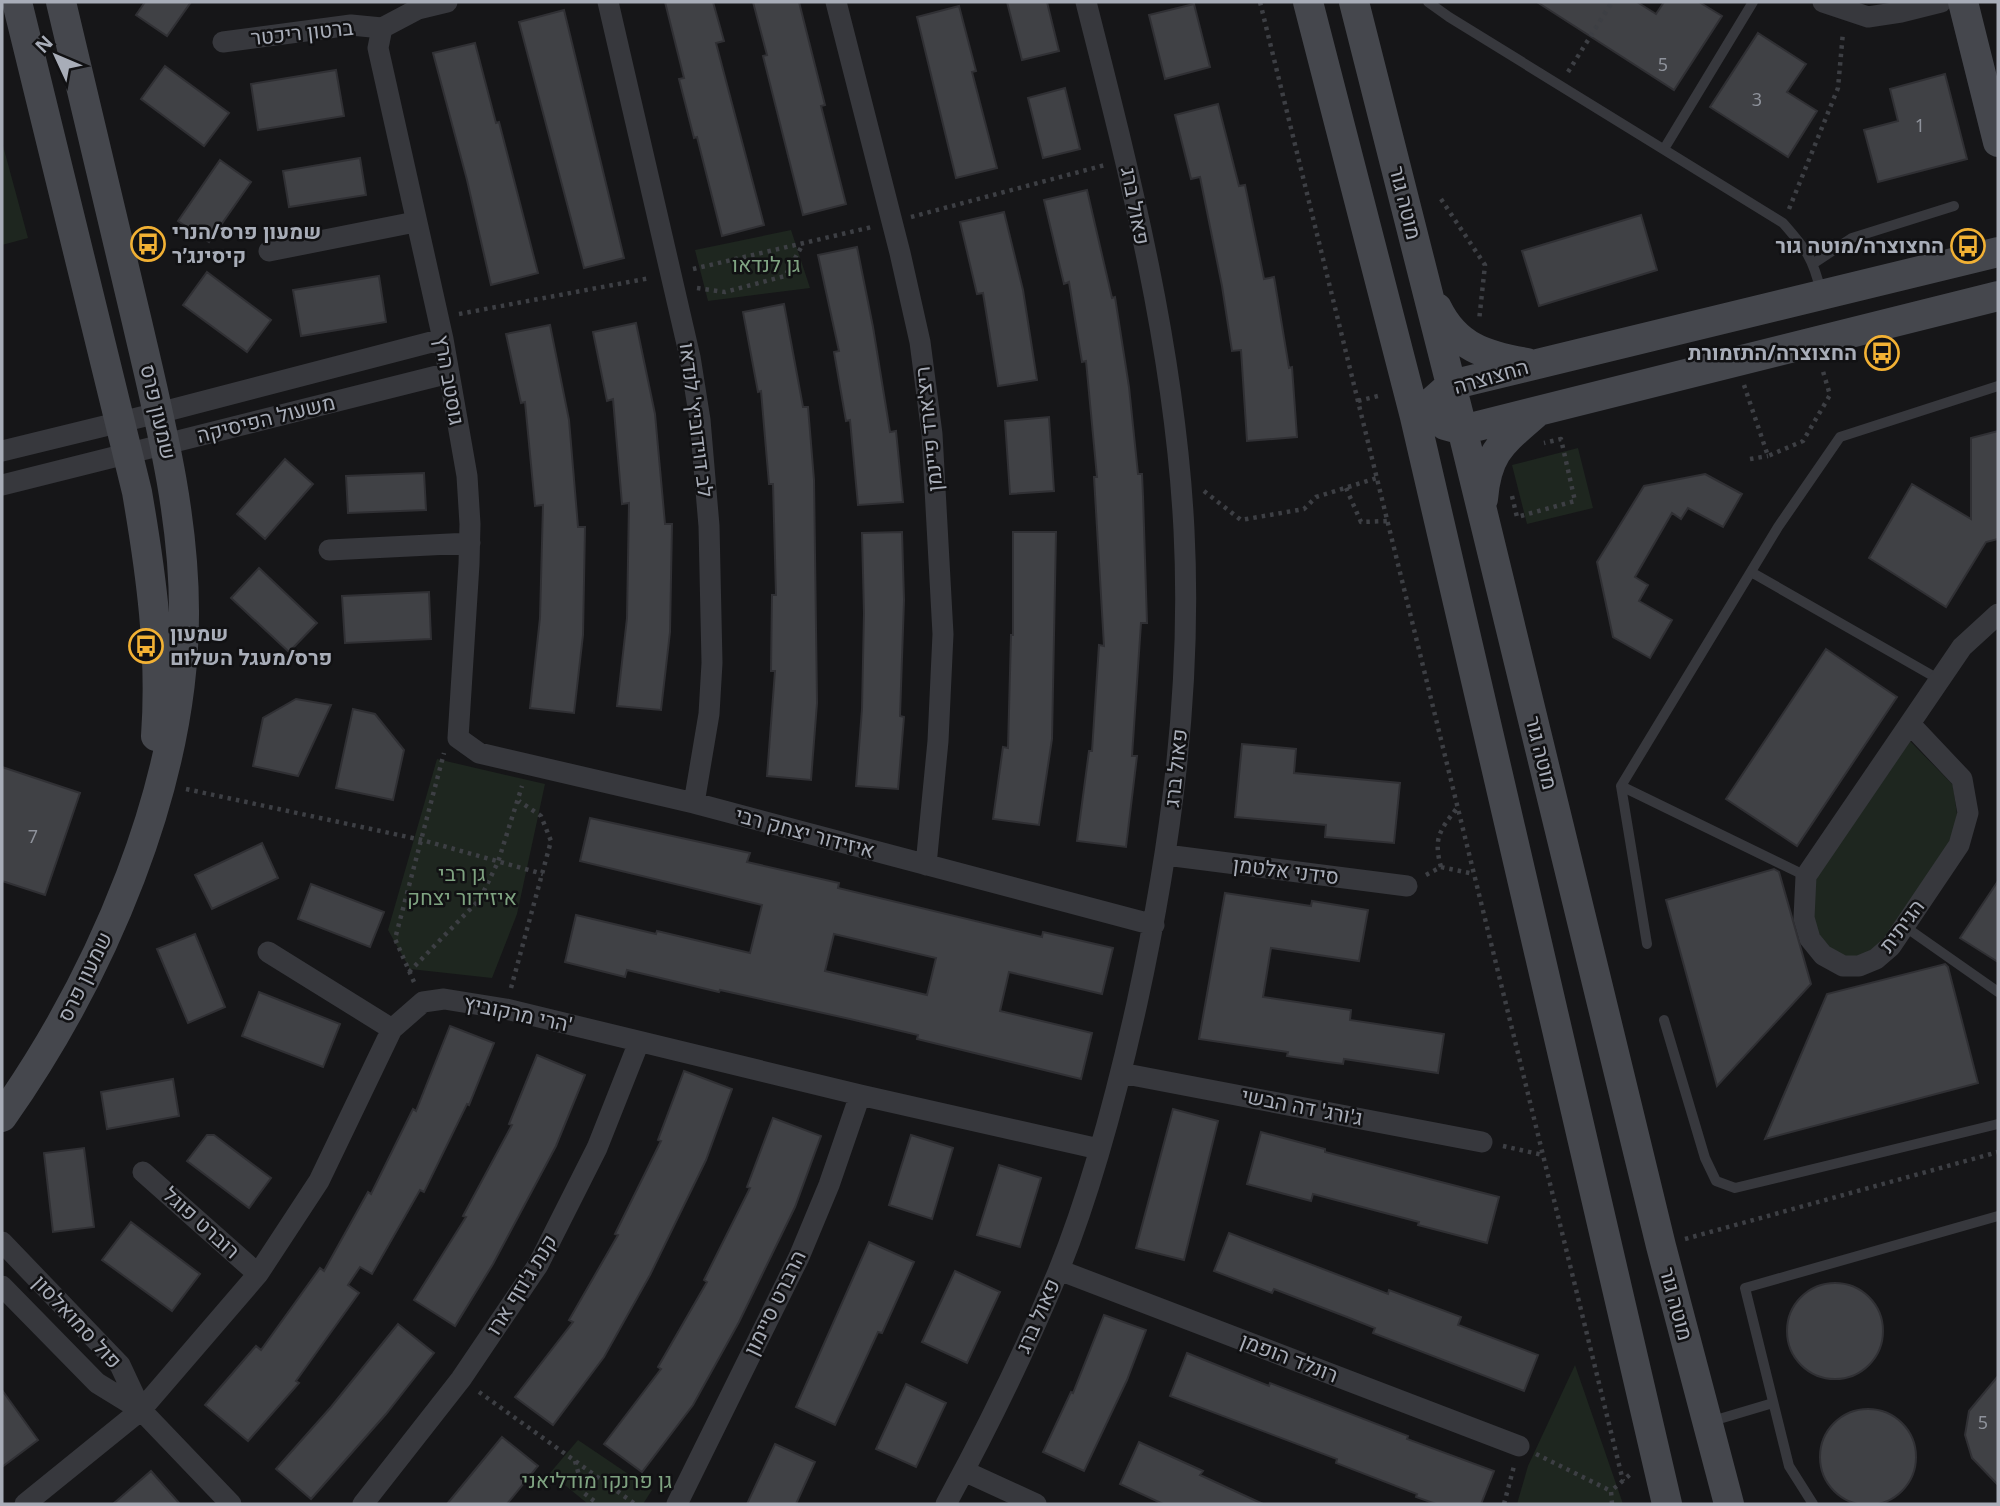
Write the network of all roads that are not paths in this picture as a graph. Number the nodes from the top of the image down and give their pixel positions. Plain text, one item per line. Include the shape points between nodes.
1 (17, 2) edge
2 (61, 2) edge
3 (447, 2) edge
4 (608, 2) edge
5 (836, 2) edge
6 (1086, 2) edge
7 (1308, 2) edge
8 (1354, 2) edge
9 (1428, 2) edge
10 (1753, 2) edge
11 (1823, 2) edge
12 (1941, 2) edge
13 (1963, 2) edge
14 (382, 28) junction
15 (223, 42) dead end
16 (1998, 142) edge
17 (1664, 149) junction
18 (1954, 206) dead end
19 (415, 222) junction
20 (269, 251) dead end
21 (1998, 252) edge
22 (1814, 263) junction
23 (1427, 291) junction
24 (1822, 295) junction
25 (1998, 296) edge
26 (440, 328) junction
27 (1534, 365) junction
28 (449, 373) junction
29 (1451, 385) junction
30 (1998, 386) edge
31 (1539, 411) junction
32 (158, 413) junction
33 (1415, 417) junction
34 (121, 422) junction
35 (1463, 429) junction
36 (165, 444) junction
37 (2, 451) edge
38 (128, 453) junction
39 (2, 485) edge
40 (1482, 513) junction
41 (470, 544) junction
42 (329, 550) dead end
43 (1751, 572) junction
44 (1998, 614) edge
45 (1940, 680) junction
46 (1910, 724) junction
47 (458, 737) joint
48 (1621, 786) junction
49 (694, 803) junction
50 (148, 827) junction
51 (1166, 855) junction
52 (926, 865) junction
53 (1805, 876) junction
54 (1406, 886) road end
55 (1154, 925) junction
56 (1904, 926) junction
57 (1647, 944) dead end
58 (268, 952) dead end
59 (1998, 992) edge
60 (1664, 1020) dead end
61 (392, 1029) junction
62 (639, 1042) junction
63 (1121, 1073) junction
64 (860, 1095) junction
65 (2, 1117) edge
66 (1998, 1124) edge
67 (1482, 1142) road end
68 (1099, 1149) junction
69 (143, 1172) dead end
70 (1998, 1216) edge
71 (2, 1242) edge
72 (1059, 1270) junction
73 (258, 1274) junction
74 (2, 1286) edge
75 (1773, 1403) junction
76 (141, 1410) junction
77 (1708, 1423) junction
78 (1519, 1446) road end
79 (964, 1471) junction
80 (25, 1504) edge
81 (231, 1504) edge
82 (363, 1504) edge
83 (677, 1504) edge
84 (946, 1504) edge
85 (1036, 1504) edge
86 (1667, 1504) edge
87 (1729, 1504) edge
88 (1813, 1504) edge

1 - 34 street, שמעון פרס
2 - 32 street, שמעון פרס
3 - 14 street via 418,9
4 - 49 street, לב דוידוביץ' לנדאו via 701,420 712,663 709,714
5 - 52 street, ריצ'ארד פיינמן via 920,342 932,434 943,634
6 - 51 street, פאול ברג via 1126,159 1163,347 1184,527 1185,675
7 - 33 street, מוטה גור
8 - 23 street, מוטה גור
9 - 17 lane
10 - 17 lane
11 - 12 street via 1868,17
13 - 16 street
14 - 15 street, ברטון ריכטר via 351,25
14 - 19 street, גוסטב הרץ via 378,48
17 - 22 lane via 1783,223
18 - 22 lane via 1852,238
19 - 20 street
19 - 26 street, גוסטב הרץ
21 - 24 street, החצוצרה
22 - 24 lane
23 - 27 street via 1446,326 1469,345 1491,357
23 - 29 street, מוטה גור
24 - 27 street, החצוצרה
25 - 31 street, החצוצרה
26 - 28 street, גוסטב הרץ
26 - 32 street, משעול הפיסיקה
27 - 29 street, החצוצרה
28 - 36 street, משעול הפיסיקה
28 - 41 street, גוסטב הרץ via 467,476
29 - 33 street, החצוצרה
29 - 35 street, מוטה גור
30 - 43 lane via 1840,437
31 - 35 street, החצוצרה
31 - 40 street via 1492,457 1485,475
32 - 34 street, משעול הפיסיקה
32 - 36 street, שמעון פרס
33 - 35 street, החצוצרה
33 - 86 street, מוטה גור
34 - 37 street, משעול הפיסיקה
34 - 38 street, שמעון פרס
35 - 40 street, מוטה גור
36 - 38 street, משעול הפיסיקה
36 - 50 street, שמעון פרס via 172,472 184,611 177,704
38 - 39 street, משעול הפיסיקה
38 - 50 street, שמעון פרס via 152,573 157,636
40 - 77 street, מוטה גור
41 - 42 street
41 - 47 street, גוסטב הרץ
43 - 45 lane
43 - 48 lane
44 - 45 street via 1962,647
45 - 46 street
46 - 53 street
46 - 56 street, הגיתית via 1962,779 1968,813 1959,845
47 - 49 street, איזידור יצחק רבי via 480,753
48 - 53 lane
48 - 57 lane
49 - 52 street, איזידור יצחק רבי
50 - 65 street, שמעון פרס via 114,916 56,1035
51 - 54 street, סידני אלטמן
51 - 55 street, פאול ברג
52 - 55 street, איזידור יצחק רבי
53 - 56 street, הגיתית via 1804,918 1810,939 1823,955 1843,967 1876,959
55 - 63 street, פאול ברג
56 - 59 lane
58 - 61 street
60 - 66 lane via 1705,1158 1716,1181 1735,1188
61 - 62 street, הרי מרקוביץ' via 423,1002 444,999 506,1009
61 - 73 street via 319,1181
62 - 64 street, הרי מרקוביץ'
62 - 82 street, קנת ג'וזף ארו via 597,1148 538,1265 461,1379
63 - 67 street, ג'ורג' דה הבשי
63 - 68 street, פאול ברג
64 - 68 street, הרי מרקוביץ'
64 - 83 street, הרברט סיימון via 830,1185 799,1257
68 - 72 street, פאול ברג
69 - 73 street, רוברט פוגל
70 - 75 lane via 1745,1288
71 - 76 street, פול סמואלסון via 120,1365
72 - 78 street, רונלד הופמן
72 - 79 street, פאול ברג
73 - 76 street
74 - 76 street, פול סמואלסון via 97,1383
75 - 77 lane
75 - 88 lane via 1788,1466
76 - 80 street
76 - 81 street, פול סמואלסון
77 - 87 street, מוטה גור
79 - 84 street, פאול ברג
79 - 85 street

